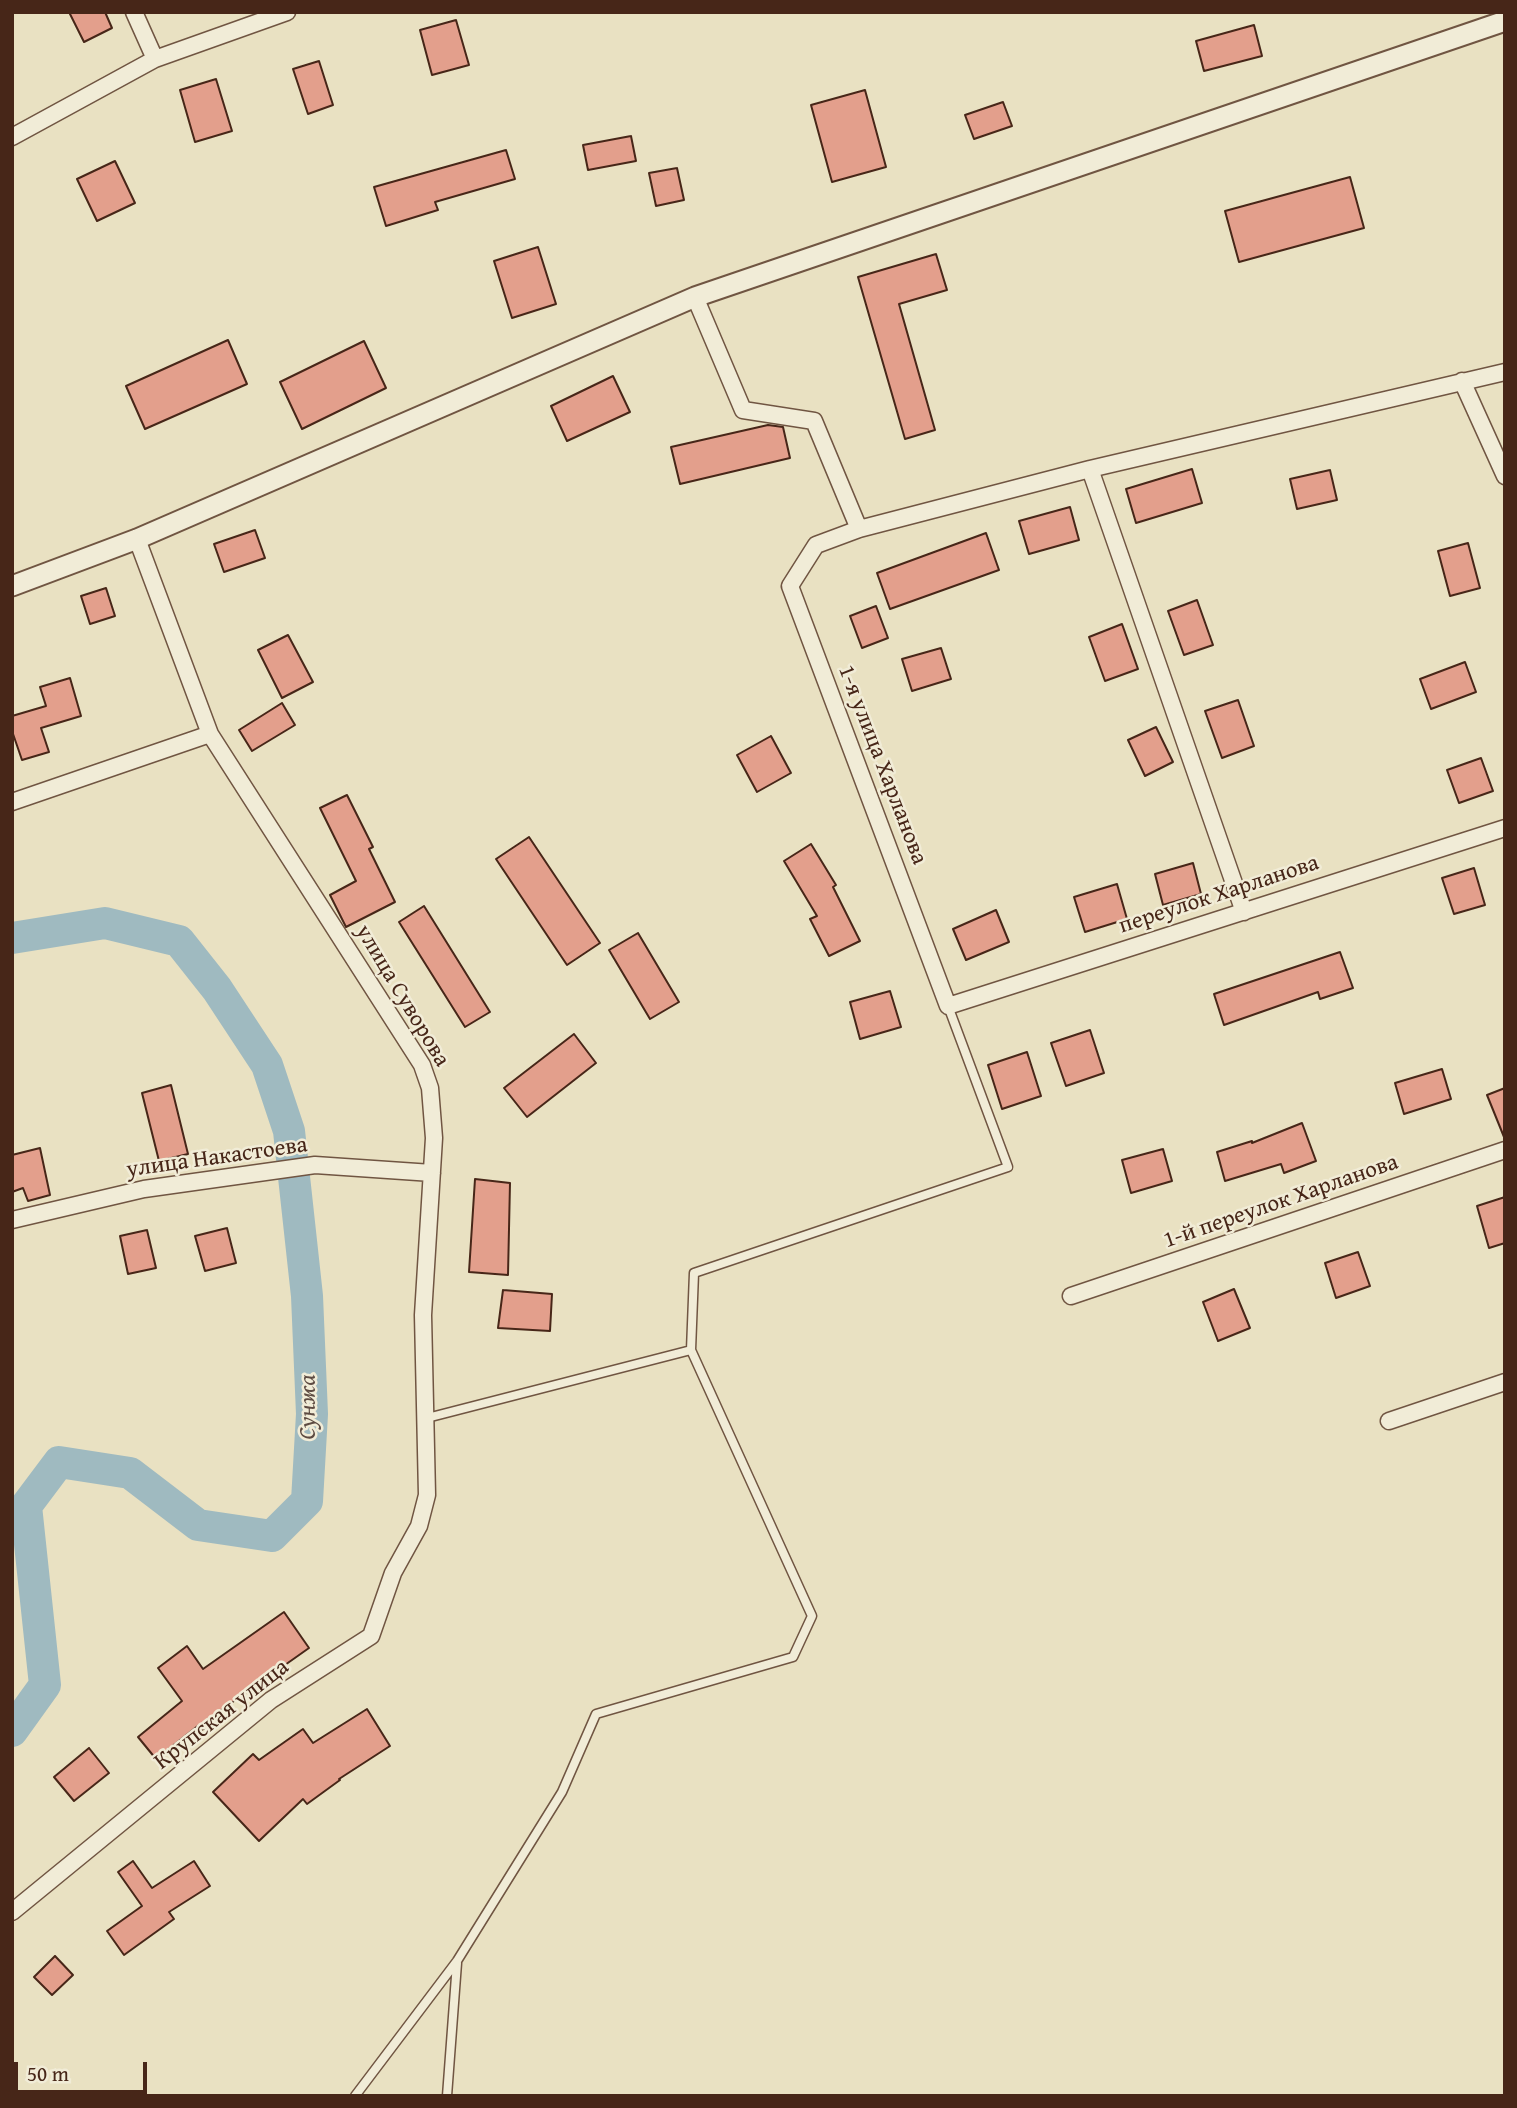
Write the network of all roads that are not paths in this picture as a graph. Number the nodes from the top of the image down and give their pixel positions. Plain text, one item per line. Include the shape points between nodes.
1 (134, 12) edge
2 (286, 12) edge
3 (1505, 21) edge
4 (155, 59) junction
5 (12, 137) edge
6 (695, 297) junction
7 (1505, 372) edge
8 (1462, 381) junction
9 (1090, 469) junction
10 (1505, 475) edge
11 (859, 529) junction
12 (137, 539) junction
13 (12, 586) edge
14 (210, 734) junction
15 (12, 802) edge
16 (1505, 828) edge
17 (1244, 912) junction
18 (948, 1006) junction
19 (1505, 1150) edge
20 (432, 1173) junction
21 (12, 1220) edge
22 (1071, 1296) dead end
23 (691, 1350) junction
24 (1505, 1382) edge
25 (427, 1418) junction
26 (1389, 1421) dead end
27 (419, 1525) joint
28 (12, 1912) edge
29 (457, 1961) junction
30 (355, 2096) edge
31 (447, 2096) edge

1 - 4 street
2 - 4 street
3 - 6 street
4 - 5 street
6 - 11 street via 743,410 814,421
6 - 12 street
7 - 8 street
8 - 9 street
8 - 10 street
9 - 11 street
9 - 17 street
11 - 18 street, 1-я улица Харланова via 817,545 790,586
12 - 13 street
12 - 14 street, улица Суворова
14 - 15 street
14 - 20 street, улица Суворова via 422,1065 430,1088
16 - 17 street, переулок Харланова
17 - 18 street, переулок Харланова
18 - 23 lane via 1008,1167 694,1273
19 - 22 street, 1-й переулок Харланова
20 - 21 street, улица Накастоева via 315,1166 144,1189
20 - 25 street, улица Суворова via 424,1315
23 - 25 lane
23 - 29 lane via 812,1616 793,1657 596,1714 562,1792
24 - 26 street
25 - 27 street, улица Суворова via 427,1495
27 - 28 street, Крупская улица via 393,1573 371,1636 271,1700
29 - 30 lane
29 - 31 lane

